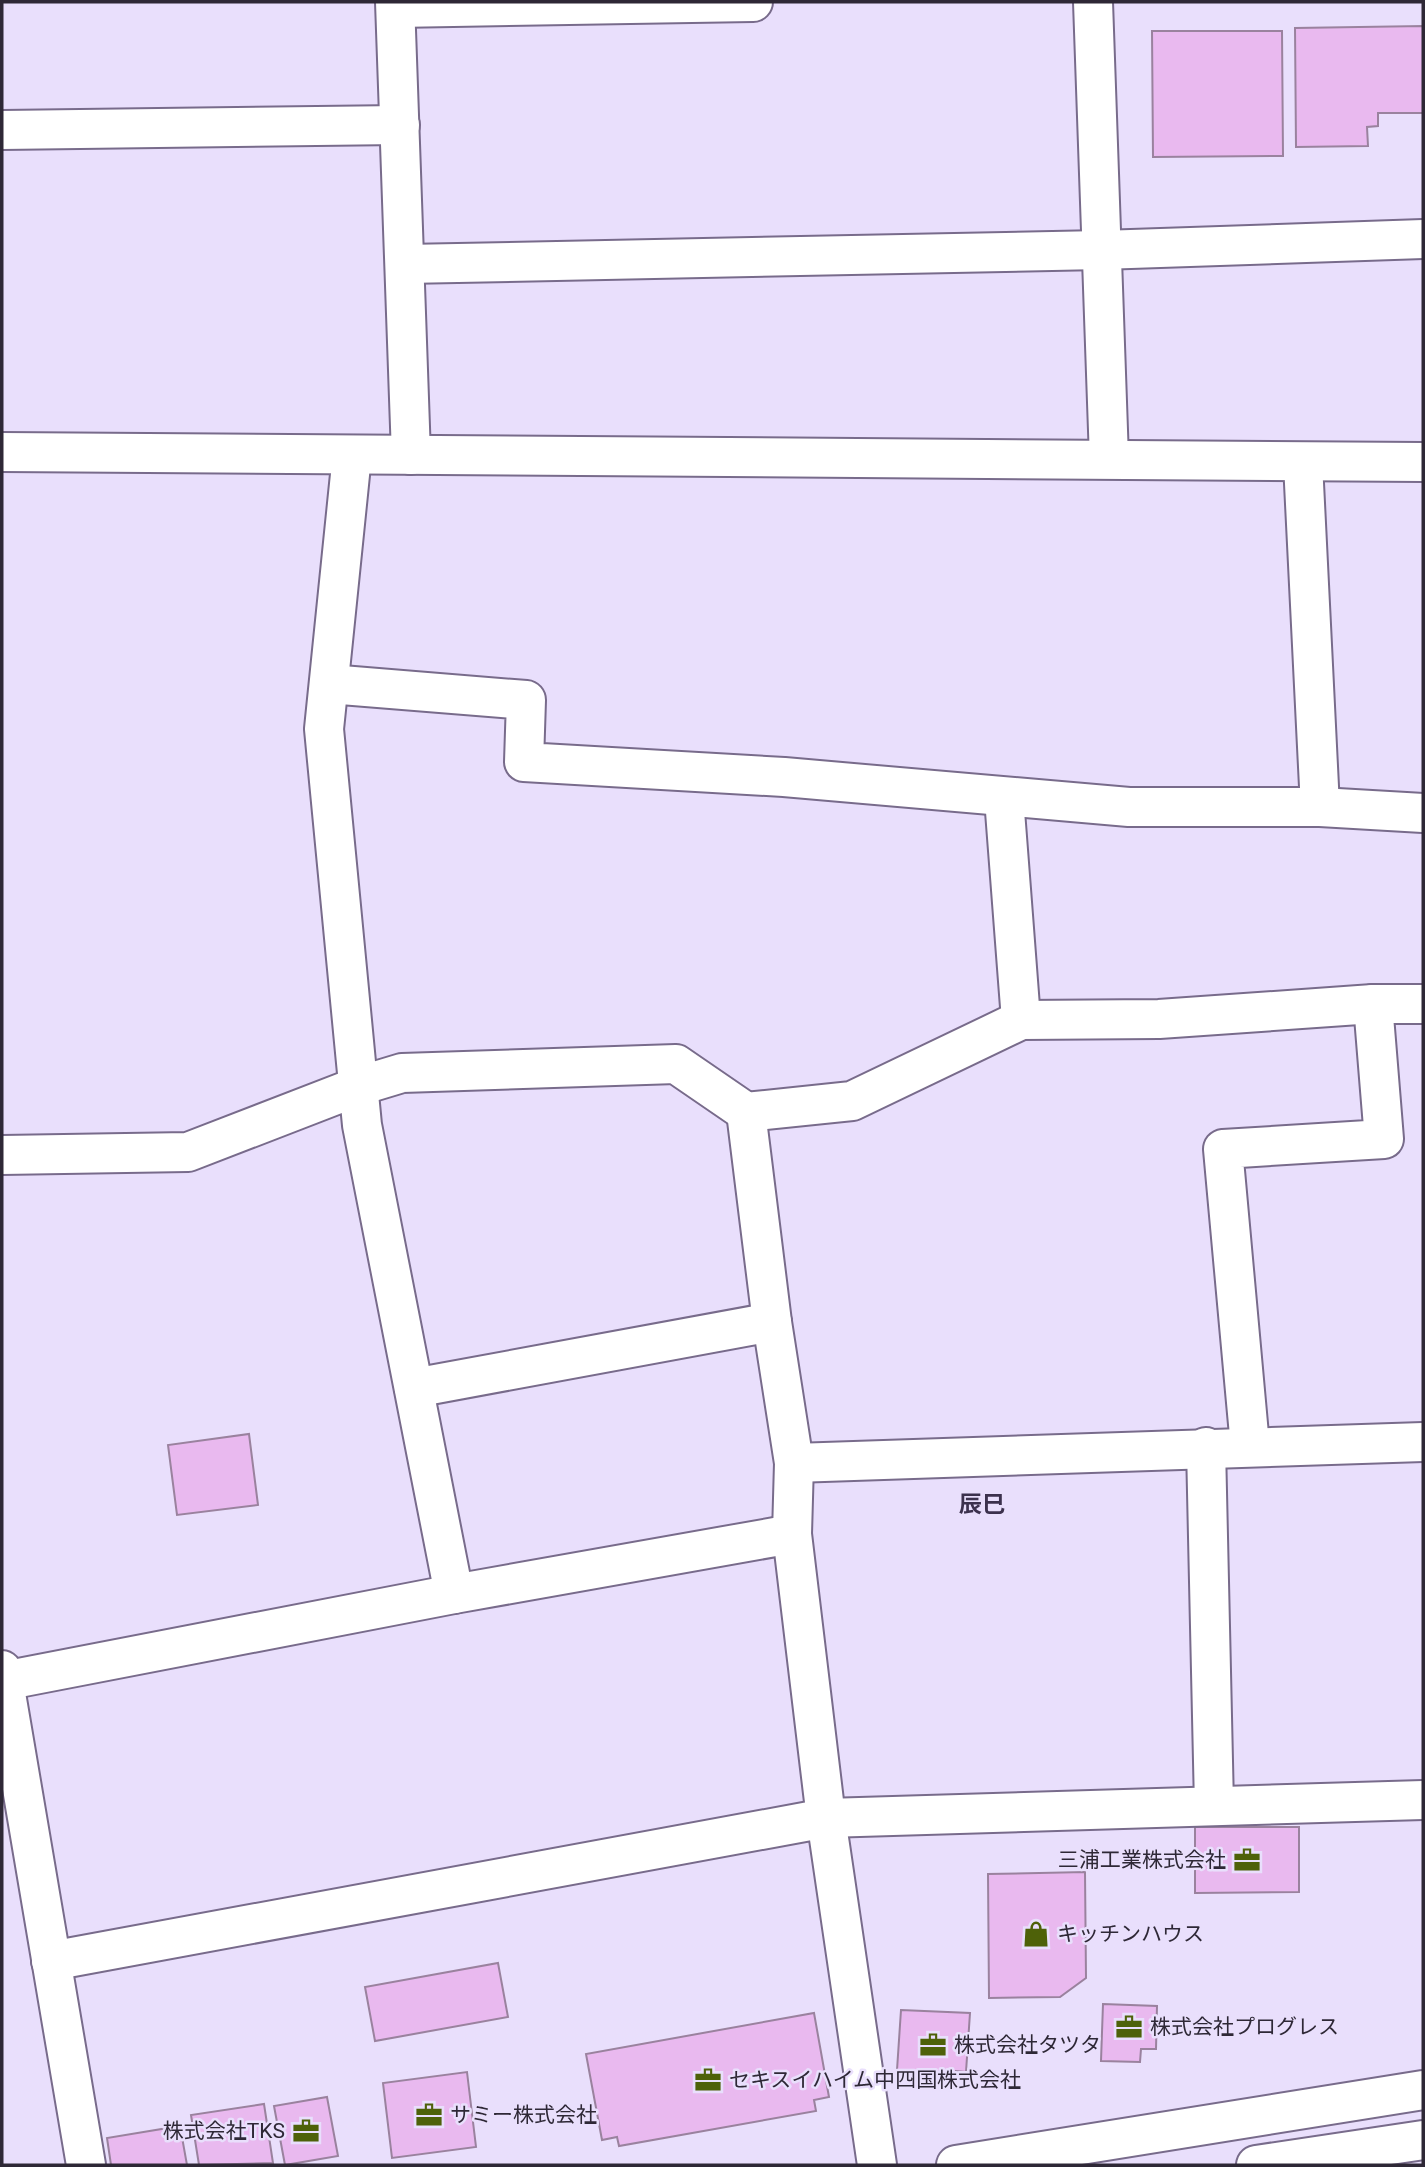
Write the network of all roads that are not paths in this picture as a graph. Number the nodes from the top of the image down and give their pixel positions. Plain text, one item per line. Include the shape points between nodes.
1 (753, 2) edge
2 (1093, 2) edge
3 (395, 5) edge
4 (400, 125) junction
5 (2, 130) edge
6 (1423, 239) edge
7 (1101, 250) junction
8 (405, 264) junction
9 (2, 452) edge
10 (352, 455) junction
11 (411, 455) junction
12 (1109, 459) junction
13 (1423, 462) edge
14 (1303, 463) junction
15 (329, 684) junction
16 (1004, 798) junction
17 (1320, 807) junction
18 (1423, 813) edge
19 (1373, 1003) junction
20 (1423, 1004) edge
21 (1021, 1020) junction
22 (359, 1086) junction
23 (746, 1112) junction
24 (2, 1155) edge
25 (772, 1322) junction
26 (414, 1388) junction
27 (1423, 1442) edge
28 (1250, 1446) junction
29 (1206, 1447) junction
30 (794, 1463) junction
31 (793, 1534) junction
32 (454, 1594) junction
33 (3, 1675) edge
34 (1423, 1800) edge
35 (1214, 1806) junction
36 (826, 1818) junction
37 (51, 1961) junction
38 (1423, 2090) edge
39 (1423, 2140) edge
40 (86, 2165) edge
41 (877, 2165) edge
42 (956, 2165) edge
43 (1256, 2165) edge

1 - 3 street
2 - 7 street
3 - 4 street
4 - 5 street
4 - 8 street
6 - 7 street
7 - 8 street
7 - 12 street
8 - 11 street
9 - 10 street
10 - 11 street
10 - 15 street
11 - 12 street
12 - 14 street
13 - 14 street
14 - 17 street
15 - 16 street via 526,699 524,762 784,777
15 - 22 street via 324,729
16 - 17 street via 1129,807
16 - 21 street
17 - 18 street
19 - 20 street
19 - 21 street via 1159,1019
19 - 28 street via 1384,1139 1223,1149
21 - 23 street via 852,1101
22 - 23 street via 402,1073 676,1064
22 - 24 street via 188,1152
22 - 26 street via 362,1125
23 - 25 street
25 - 26 street
25 - 30 street
26 - 32 street
27 - 28 street
28 - 29 street
29 - 30 street
29 - 35 street
30 - 31 street
31 - 32 street
31 - 36 street
32 - 33 street
33 - 37 street
34 - 35 street
35 - 36 street
36 - 37 street
36 - 41 street
37 - 40 street
38 - 42 street
39 - 43 street

